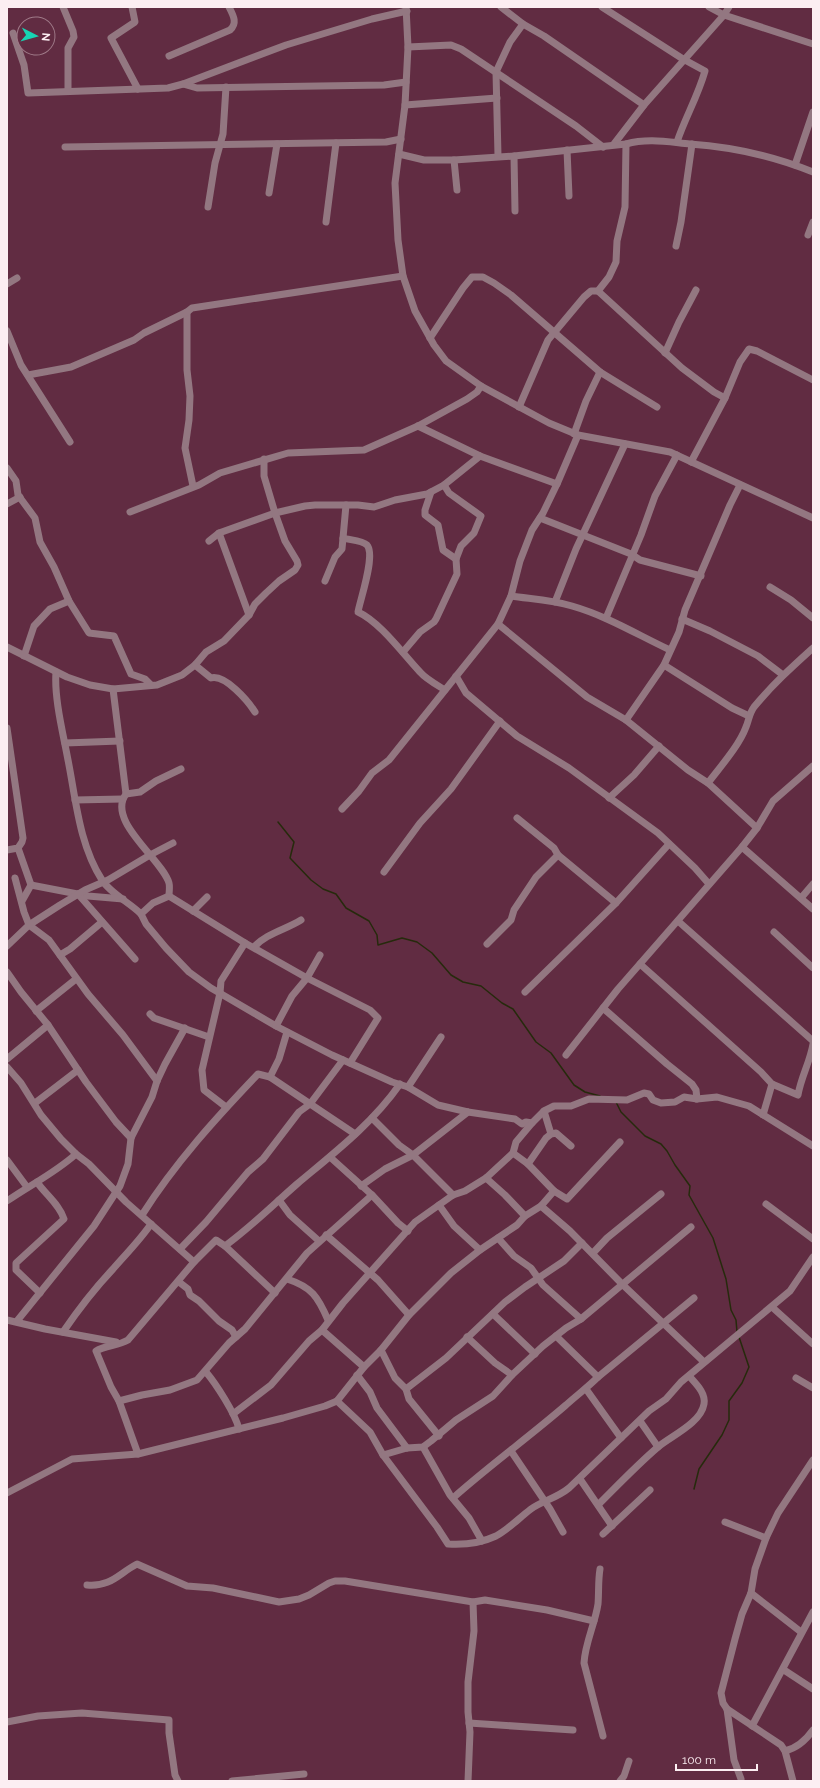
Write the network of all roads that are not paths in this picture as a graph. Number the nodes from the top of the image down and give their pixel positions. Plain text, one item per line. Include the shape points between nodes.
1 (63, 7) edge
2 (132, 7) edge
3 (230, 7) edge
4 (501, 7) edge
5 (602, 7) edge
6 (709, 7) edge
7 (728, 7) edge
8 (407, 9) edge
9 (724, 15) junction
10 (523, 24) junction
11 (13, 33) dead end
12 (813, 44) edge
13 (408, 47) junction
14 (169, 56) dead end
15 (683, 59) junction
16 (496, 72) junction
17 (406, 82) junction
18 (183, 84) junction
19 (226, 87) junction
20 (138, 88) junction
21 (68, 91) junction
22 (497, 98) junction
23 (405, 105) junction
24 (644, 105) junction
25 (813, 112) edge
26 (401, 139) junction
27 (677, 142) junction
28 (336, 143) junction
29 (277, 144) junction
30 (614, 144) junction
31 (626, 144) junction
32 (692, 144) junction
33 (221, 145) junction
34 (64, 146) dead end
35 (603, 146) junction
36 (566, 150) junction
37 (399, 154) junction
38 (498, 156) junction
39 (514, 156) junction
40 (454, 160) junction
41 (795, 165) junction
42 (813, 172) edge
43 (457, 190) dead end
44 (269, 193) dead end
45 (569, 196) dead end
46 (208, 207) dead end
47 (515, 211) dead end
48 (326, 222) dead end
49 (813, 222) edge
50 (808, 235) dead end
51 (676, 246) dead end
52 (403, 276) junction
53 (16, 278) dead end
54 (7, 284) edge
55 (696, 290) dead end
56 (598, 291) junction
57 (187, 312) junction
58 (7, 331) edge
59 (555, 333) junction
60 (430, 338) junction
61 (665, 352) junction
62 (600, 372) junction
63 (28, 375) junction
64 (813, 380) edge
65 (481, 386) junction
66 (725, 398) junction
67 (519, 407) junction
68 (657, 407) dead end
69 (418, 426) junction
70 (576, 434) junction
71 (70, 442) dead end
72 (625, 444) junction
73 (677, 455) junction
74 (480, 456) junction
75 (264, 459) junction
76 (691, 462) junction
77 (7, 468) edge
78 (557, 484) junction
79 (740, 484) junction
80 (444, 485) junction
81 (193, 486) junction
82 (431, 492) junction
83 (20, 497) junction
84 (7, 504) edge
85 (346, 505) junction
86 (130, 512) dead end
87 (276, 514) junction
88 (540, 518) junction
89 (813, 518) edge
90 (219, 532) junction
91 (584, 535) junction
92 (343, 538) junction
93 (209, 541) dead end
94 (631, 554) junction
95 (456, 559) junction
96 (701, 576) junction
97 (325, 581) dead end
98 (770, 587) dead end
99 (511, 596) junction
100 (69, 601) junction
101 (555, 602) junction
102 (249, 615) junction
103 (606, 618) junction
104 (813, 618) edge
105 (682, 619) junction
106 (498, 624) junction
107 (7, 647) edge
108 (813, 648) edge
109 (670, 650) junction
110 (403, 652) junction
111 (24, 656) junction
112 (195, 665) junction
113 (664, 665) junction
114 (56, 672) junction
115 (783, 675) junction
116 (456, 676) junction
117 (151, 685) junction
118 (113, 689) junction
119 (445, 690) junction
120 (255, 712) dead end
121 (748, 716) junction
122 (626, 720) junction
123 (500, 721) junction
124 (7, 728) edge
125 (120, 741) junction
126 (65, 742) junction
127 (659, 746) junction
128 (813, 766) edge
129 (181, 769) dead end
130 (708, 783) junction
131 (124, 796) junction
132 (609, 798) junction
133 (75, 800) junction
134 (342, 809) dead end
135 (517, 818) dead end
136 (757, 828) junction
137 (174, 843) dead end
138 (669, 844) junction
139 (742, 847) junction
140 (18, 848) junction
141 (7, 850) edge
142 (150, 854) junction
143 (558, 855) junction
144 (384, 872) dead end
145 (15, 878) dead end
146 (103, 882) junction
147 (709, 884) junction
148 (813, 884) edge
149 (31, 885) junction
150 (78, 894) junction
151 (168, 896) junction
152 (207, 897) dead end
153 (801, 898) junction
154 (123, 899) junction
155 (22, 901) junction
156 (616, 903) junction
157 (193, 910) junction
158 (813, 910) edge
159 (141, 914) junction
160 (301, 920) dead end
161 (678, 921) junction
162 (102, 922) junction
163 (30, 925) junction
164 (774, 932) dead end
165 (8, 942) edge
166 (245, 943) junction
167 (487, 944) dead end
168 (254, 948) junction
169 (60, 955) junction
170 (320, 955) dead end
171 (135, 959) dead end
172 (640, 964) junction
173 (813, 968) edge
174 (7, 972) edge
175 (307, 978) junction
176 (76, 979) junction
177 (525, 992) dead end
178 (220, 993) junction
179 (603, 1008) junction
180 (36, 1012) junction
181 (150, 1014) dead end
182 (48, 1025) junction
183 (276, 1026) junction
184 (185, 1028) junction
185 (287, 1032) junction
186 (441, 1036) dead end
187 (209, 1037) junction
188 (813, 1042) edge
189 (566, 1055) dead end
190 (7, 1059) edge
191 (346, 1061) junction
192 (7, 1067) edge
193 (78, 1070) junction
194 (270, 1077) junction
195 (157, 1081) junction
196 (400, 1084) junction
197 (772, 1084) junction
198 (408, 1087) junction
199 (697, 1098) junction
200 (35, 1103) junction
201 (310, 1104) junction
202 (226, 1107) junction
203 (544, 1111) junction
204 (468, 1112) junction
205 (763, 1115) junction
206 (372, 1118) junction
207 (532, 1123) junction
208 (355, 1134) junction
209 (551, 1134) junction
210 (131, 1138) junction
211 (620, 1142) dead end
212 (571, 1146) dead end
213 (813, 1146) edge
214 (513, 1153) junction
215 (76, 1154) junction
216 (414, 1155) junction
217 (330, 1157) junction
218 (7, 1160) edge
219 (528, 1164) junction
220 (486, 1178) junction
221 (37, 1182) junction
222 (361, 1186) junction
223 (27, 1187) junction
224 (116, 1191) junction
225 (554, 1192) junction
226 (661, 1194) dead end
227 (453, 1195) junction
228 (372, 1196) junction
229 (279, 1200) junction
230 (7, 1201) edge
231 (766, 1204) dead end
232 (439, 1206) junction
233 (541, 1206) junction
234 (142, 1215) junction
235 (525, 1216) junction
236 (151, 1224) junction
237 (691, 1227) dead end
238 (408, 1231) junction
239 (326, 1235) junction
240 (498, 1238) junction
241 (813, 1239) edge
242 (319, 1242) junction
243 (582, 1243) junction
244 (225, 1246) junction
245 (180, 1249) junction
246 (480, 1250) junction
247 (593, 1253) junction
248 (813, 1257) edge
249 (194, 1262) junction
250 (369, 1273) junction
251 (539, 1278) junction
252 (286, 1279) junction
253 (178, 1282) junction
254 (622, 1284) junction
255 (40, 1292) junction
256 (275, 1292) junction
257 (694, 1298) dead end
258 (772, 1307) junction
259 (493, 1314) junction
260 (409, 1315) junction
261 (581, 1319) junction
262 (7, 1320) edge
263 (328, 1320) junction
264 (17, 1321) junction
265 (664, 1322) junction
266 (322, 1330) junction
267 (63, 1332) junction
268 (236, 1336) junction
269 (556, 1336) junction
270 (468, 1337) junction
271 (122, 1343) junction
272 (813, 1344) edge
273 (380, 1350) junction
274 (535, 1354) junction
275 (704, 1362) junction
276 (364, 1367) junction
277 (206, 1372) junction
278 (357, 1375) junction
279 (512, 1375) junction
280 (689, 1376) junction
281 (598, 1377) junction
282 (796, 1378) dead end
283 (813, 1388) edge
284 (406, 1389) junction
285 (586, 1389) junction
286 (119, 1401) junction
287 (337, 1401) junction
288 (233, 1414) junction
289 (640, 1421) junction
290 (239, 1429) junction
291 (439, 1436) junction
292 (621, 1438) junction
293 (423, 1447) junction
294 (658, 1447) junction
295 (407, 1448) junction
296 (511, 1451) junction
297 (138, 1454) junction
298 (383, 1456) junction
299 (813, 1460) edge
300 (580, 1479) junction
301 (650, 1490) dead end
302 (7, 1492) edge
303 (453, 1498) junction
304 (545, 1503) junction
305 (599, 1504) junction
306 (725, 1522) dead end
307 (612, 1526) junction
308 (563, 1532) dead end
309 (603, 1534) dead end
310 (766, 1538) junction
311 (482, 1541) junction
312 (600, 1569) dead end
313 (87, 1586) dead end
314 (751, 1593) junction
315 (473, 1602) junction
316 (813, 1612) edge
317 (594, 1621) junction
318 (801, 1632) junction
319 (784, 1670) junction
320 (813, 1689) edge
321 (728, 1708) junction
322 (7, 1722) edge
323 (469, 1722) junction
324 (752, 1726) junction
325 (573, 1730) dead end
326 (813, 1730) edge
327 (603, 1736) dead end
328 (785, 1751) junction
329 (629, 1761) dead end
330 (304, 1774) dead end
331 (741, 1779) dead end
332 (178, 1781) edge
333 (232, 1781) edge
334 (468, 1781) edge
335 (620, 1781) edge
336 (793, 1781) edge

1 - 21 street via 74,37 68,48
2 - 20 street via 135,22 111,38
3 - 14 street via 234,27
4 - 10 street
5 - 15 street
6 - 9 street
7 - 9 street
8 - 13 street
8 - 18 street via 286,45
9 - 12 street
9 - 15 street
10 - 16 street via 510,42
10 - 24 street
11 - 21 street via 24,65 28,94
13 - 16 street via 451,45
13 - 17 street
15 - 24 street
15 - 27 street via 705,71
16 - 22 street
16 - 35 street
17 - 19 street via 357,86
17 - 23 street
18 - 19 street via 197,88
18 - 20 street via 156,89
19 - 33 street
20 - 21 street
22 - 23 street
22 - 38 street
23 - 26 street
24 - 30 street
25 - 41 street
26 - 28 street via 386,142
26 - 37 street
27 - 31 street via 657,140
27 - 32 street
28 - 29 street
28 - 48 street
29 - 33 street
29 - 44 street
30 - 31 street
30 - 35 street
31 - 56 street via 625,207 617,241 616,262
32 - 41 street via 763,155
32 - 51 street
33 - 34 street
33 - 46 street via 215,163
35 - 36 street
36 - 39 street
36 - 45 street
37 - 40 street via 424,160
37 - 52 street via 395,183
38 - 39 street
38 - 40 street
39 - 47 street
40 - 43 street
41 - 42 street
49 - 50 street
52 - 57 street via 192,308
52 - 60 street via 415,311
53 - 54 street
55 - 61 street
56 - 59 street via 591,291 584,297
56 - 61 street
57 - 63 street via 134,340 71,367
57 - 81 street via 187,370 190,396 185,448
58 - 63 street via 21,365
59 - 60 street via 490,279 472,277
59 - 62 street
59 - 67 street via 548,340
60 - 65 street via 446,361
61 - 66 street
62 - 68 street
62 - 70 street via 586,401
63 - 71 street
64 - 66 street via 749,349 740,362
65 - 67 street
65 - 69 street via 477,392
66 - 76 street
67 - 70 street
69 - 74 street
69 - 75 street via 364,450 288,453
70 - 72 street
70 - 78 street
72 - 73 street
72 - 91 street
73 - 76 street
73 - 94 street via 655,496
74 - 78 street
74 - 80 street
75 - 81 street via 220,473
75 - 87 street via 264,476
76 - 79 street
77 - 83 street via 16,481
78 - 88 street
79 - 89 street
79 - 96 street
80 - 82 street
80 - 95 street via 449,493 481,516 474,533 461,546
81 - 86 street
82 - 85 street via 374,507
82 - 95 street via 425,515 438,525 443,550
83 - 84 street
83 - 100 street via 35,518 40,542
85 - 87 street via 315,505
85 - 92 street
87 - 90 street
87 - 102 street via 285,541 298,565 255,604
88 - 91 street
88 - 99 street via 532,530 520,561
90 - 93 street
90 - 102 street
91 - 94 street
91 - 101 street
92 - 97 street via 342,549 335,557
92 - 110 street via 364,543 369,550 370,557 358,612
94 - 96 street via 649,563
94 - 103 street
95 - 110 street via 456,574 436,619 420,632
96 - 105 street
98 - 104 street
99 - 101 street
99 - 106 street
100 - 111 street via 50,610 34,626
100 - 117 street via 89,633 114,636 131,674 145,679
101 - 103 street
102 - 112 street via 224,641 206,652
103 - 109 street
105 - 109 street
105 - 115 street via 758,656
106 - 116 street
106 - 122 street via 587,697
107 - 111 street
108 - 115 street
109 - 113 street
110 - 119 street via 421,673
111 - 114 street
112 - 117 street via 182,676
112 - 120 street via 211,678 223,681 247,699
113 - 121 street
113 - 122 street
114 - 118 street via 90,685
114 - 126 street via 55,683
115 - 121 street
116 - 119 street
116 - 123 street via 466,692
117 - 118 street
118 - 125 street
119 - 134 street via 389,760 372,773
121 - 130 street via 746,727
122 - 127 street
123 - 132 street via 517,736 569,768
123 - 144 street via 451,789 420,823
124 - 140 street via 23,838
125 - 126 street
125 - 131 street
126 - 133 street
127 - 130 street
127 - 132 street via 634,775
128 - 136 street via 774,801
129 - 131 street via 140,792
130 - 136 street
131 - 133 street
131 - 142 street via 122,809 129,827
132 - 138 street via 658,832
133 - 146 street via 84,841
135 - 143 street via 554,848
136 - 139 street
137 - 142 street
138 - 147 street
138 - 156 street
139 - 147 street
139 - 153 street
140 - 141 street
140 - 149 street
142 - 146 street
142 - 151 street via 170,884
143 - 156 street
143 - 167 street via 536,877 514,910 511,920
145 - 155 street
146 - 150 street
146 - 154 street
147 - 161 street
148 - 153 street
149 - 150 street
149 - 155 street
150 - 154 street
150 - 162 street
150 - 163 street
151 - 157 street
151 - 159 street via 153,903
152 - 157 street
153 - 158 street
154 - 159 street
155 - 163 street
156 - 177 street
157 - 166 street
159 - 178 street via 146,924 189,972
160 - 168 street via 261,939
161 - 172 street
161 - 188 street
162 - 169 street
162 - 171 street
163 - 165 street
163 - 169 street via 49,940
164 - 173 street
166 - 168 street
166 - 178 street via 221,981
168 - 175 street
169 - 176 street
170 - 175 street
172 - 179 street
172 - 197 street
174 - 180 street
175 - 183 street via 292,996
175 - 191 street via 370,1010 378,1018
176 - 180 street
176 - 195 street
178 - 183 street
178 - 187 street
179 - 189 street
179 - 199 street via 692,1084
180 - 182 street
181 - 184 street via 154,1018
182 - 190 street
182 - 193 street
183 - 185 street
184 - 187 street
184 - 195 street
185 - 191 street
185 - 194 street
186 - 198 street
187 - 202 street via 202,1070 204,1090
188 - 197 street via 798,1095
191 - 196 street
191 - 201 street
192 - 200 street via 22,1083
193 - 200 street
193 - 210 street
194 - 201 street
194 - 202 street via 258,1074
195 - 210 street via 152,1097
196 - 198 street
196 - 206 street
197 - 205 street
198 - 204 street via 438,1105
199 - 203 street via 684,1097 675,1102 661,1102 644,1093 627,1100 589,1099 571,1106 554,1106
199 - 205 street via 718,1097 749,1106
200 - 215 street via 41,1115
201 - 208 street
201 - 245 street via 299,1112 263,1159 248,1172
202 - 234 street via 188,1150
203 - 207 street
203 - 209 street
204 - 207 street via 515,1119 522,1124
204 - 216 street
205 - 213 street
206 - 208 street
206 - 216 street
207 - 214 street via 516,1142
208 - 217 street
209 - 212 street via 556,1133
209 - 219 street
210 - 224 street via 126,1170
211 - 225 street via 567,1199
214 - 219 street
214 - 220 street
215 - 221 street via 62,1167
215 - 224 street
216 - 222 street
216 - 227 street
217 - 222 street
217 - 229 street
218 - 223 street
219 - 225 street
220 - 227 street via 466,1191
220 - 235 street
221 - 223 street
221 - 255 street via 59,1208 64,1219 16,1263 16,1270
222 - 228 street
223 - 230 street
224 - 234 street
224 - 255 street via 94,1226
225 - 233 street
226 - 247 street via 607,1238
227 - 232 street
228 - 238 street
228 - 239 street
229 - 242 street via 290,1215
229 - 244 street
231 - 241 street
232 - 238 street via 426,1213
232 - 246 street via 454,1226
233 - 235 street
233 - 243 street
234 - 236 street
235 - 240 street
236 - 245 street
236 - 267 street via 141,1239 106,1276
237 - 254 street
238 - 250 street
239 - 242 street
239 - 250 street
240 - 246 street
240 - 251 street
242 - 252 street
243 - 247 street
243 - 251 street via 564,1262
244 - 249 street via 216,1240
244 - 256 street
245 - 249 street
246 - 260 street via 451,1273
247 - 254 street
248 - 258 street via 790,1291
249 - 253 street
250 - 260 street
250 - 263 street
251 - 259 street via 524,1287
251 - 261 street via 544,1286
252 - 256 street
252 - 263 street via 301,1285 314,1295 320,1301
253 - 268 street
253 - 271 street via 140,1327
254 - 261 street
254 - 265 street
255 - 264 street
256 - 268 street via 245,1329
257 - 265 street
258 - 272 street
258 - 275 street
259 - 270 street
259 - 274 street
260 - 273 street
261 - 269 street
262 - 264 street
263 - 266 street
264 - 267 street
265 - 275 street
265 - 281 street
266 - 276 street
266 - 288 street via 309,1341 271,1385
267 - 271 street
268 - 277 street
269 - 274 street
269 - 281 street
270 - 279 street via 495,1363
270 - 284 street
271 - 286 street via 103,1347 96,1352
273 - 276 street
273 - 284 street via 395,1378
274 - 279 street
275 - 280 street
276 - 278 street
277 - 286 street via 182,1386
277 - 288 street
278 - 287 street
278 - 295 street via 370,1392 377,1408
279 - 291 street via 493,1396 456,1420
280 - 289 street
280 - 294 street via 703,1394 704,1406 688,1426
281 - 285 street
282 - 283 street
284 - 291 street via 409,1399
285 - 292 street
285 - 296 street
286 - 297 street
287 - 290 street via 289,1417
287 - 298 street via 370,1432
288 - 290 street
289 - 292 street
289 - 294 street
290 - 297 street
291 - 293 street
292 - 300 street
293 - 295 street
293 - 303 street
294 - 305 street
295 - 298 street
296 - 303 street
296 - 304 street
297 - 302 street via 72,1459
298 - 311 street via 448,1544 466,1545
299 - 310 street via 778,1513
300 - 304 street
300 - 305 street
301 - 307 street
303 - 311 street via 469,1518
304 - 308 street
304 - 311 street via 532,1508 496,1536
305 - 307 street
306 - 310 street
307 - 309 street
310 - 314 street via 755,1569
312 - 317 street via 598,1604
313 - 315 street via 99,1586 113,1581 137,1564 187,1586 213,1588 279,1602 299,1599 335,1581
314 - 318 street
314 - 321 street via 738,1626 721,1693 723,1703
315 - 317 street via 485,1600
315 - 323 street via 474,1631 468,1682
316 - 318 street
317 - 327 street via 584,1654 584,1663
318 - 319 street
319 - 320 street
319 - 324 street
321 - 324 street
321 - 331 street via 734,1760
322 - 332 street via 38,1716 82,1713 169,1720 175,1775
323 - 325 street
323 - 334 street
324 - 328 street via 777,1741
326 - 328 street via 805,1741
328 - 336 street
329 - 335 street
330 - 333 street

